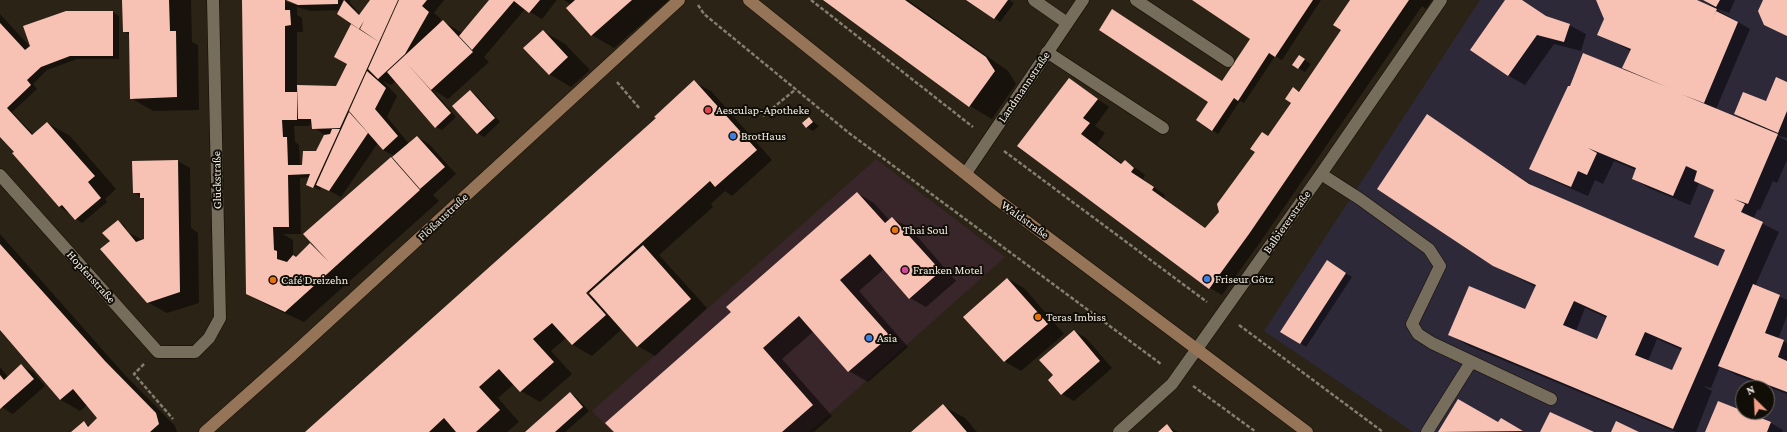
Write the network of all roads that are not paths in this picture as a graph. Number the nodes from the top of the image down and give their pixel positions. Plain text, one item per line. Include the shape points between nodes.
1 (213, 0) edge
2 (679, 0) edge
3 (749, 0) edge
4 (1034, 0) edge
5 (1083, 0) edge
6 (1136, 0) edge
7 (1441, 0) edge
8 (1067, 23) junction
9 (1048, 52) junction
10 (1228, 61) dead end
11 (1163, 128) dead end
12 (966, 174) junction
13 (1321, 174) junction
14 (0, 175) edge
15 (1196, 350) junction
16 (158, 352) joint
17 (1471, 362) junction
18 (1551, 399) dead end
19 (205, 432) edge
20 (1119, 432) edge
21 (1307, 432) edge
22 (1427, 432) edge

1 - 16 street, Glückstraße via 220,318 209,338 195,352
2 - 19 street, Flößaustraße via 294,354
3 - 12 street, Waldstraße
4 - 8 street
5 - 8 street, Landmannstraße
6 - 10 street
7 - 13 street, Balbiererstraße
8 - 9 street, Landmannstraße
9 - 11 street
9 - 12 street, Landmannstraße
12 - 15 street, Waldstraße
13 - 15 street, Balbiererstraße
13 - 17 street via 1428,249 1440,266 1412,324 1418,334 1427,340
14 - 16 street, Hopfenstraße
15 - 20 street, Balbiererstraße via 1172,384
15 - 21 street, Waldstraße
17 - 18 street
17 - 22 street

